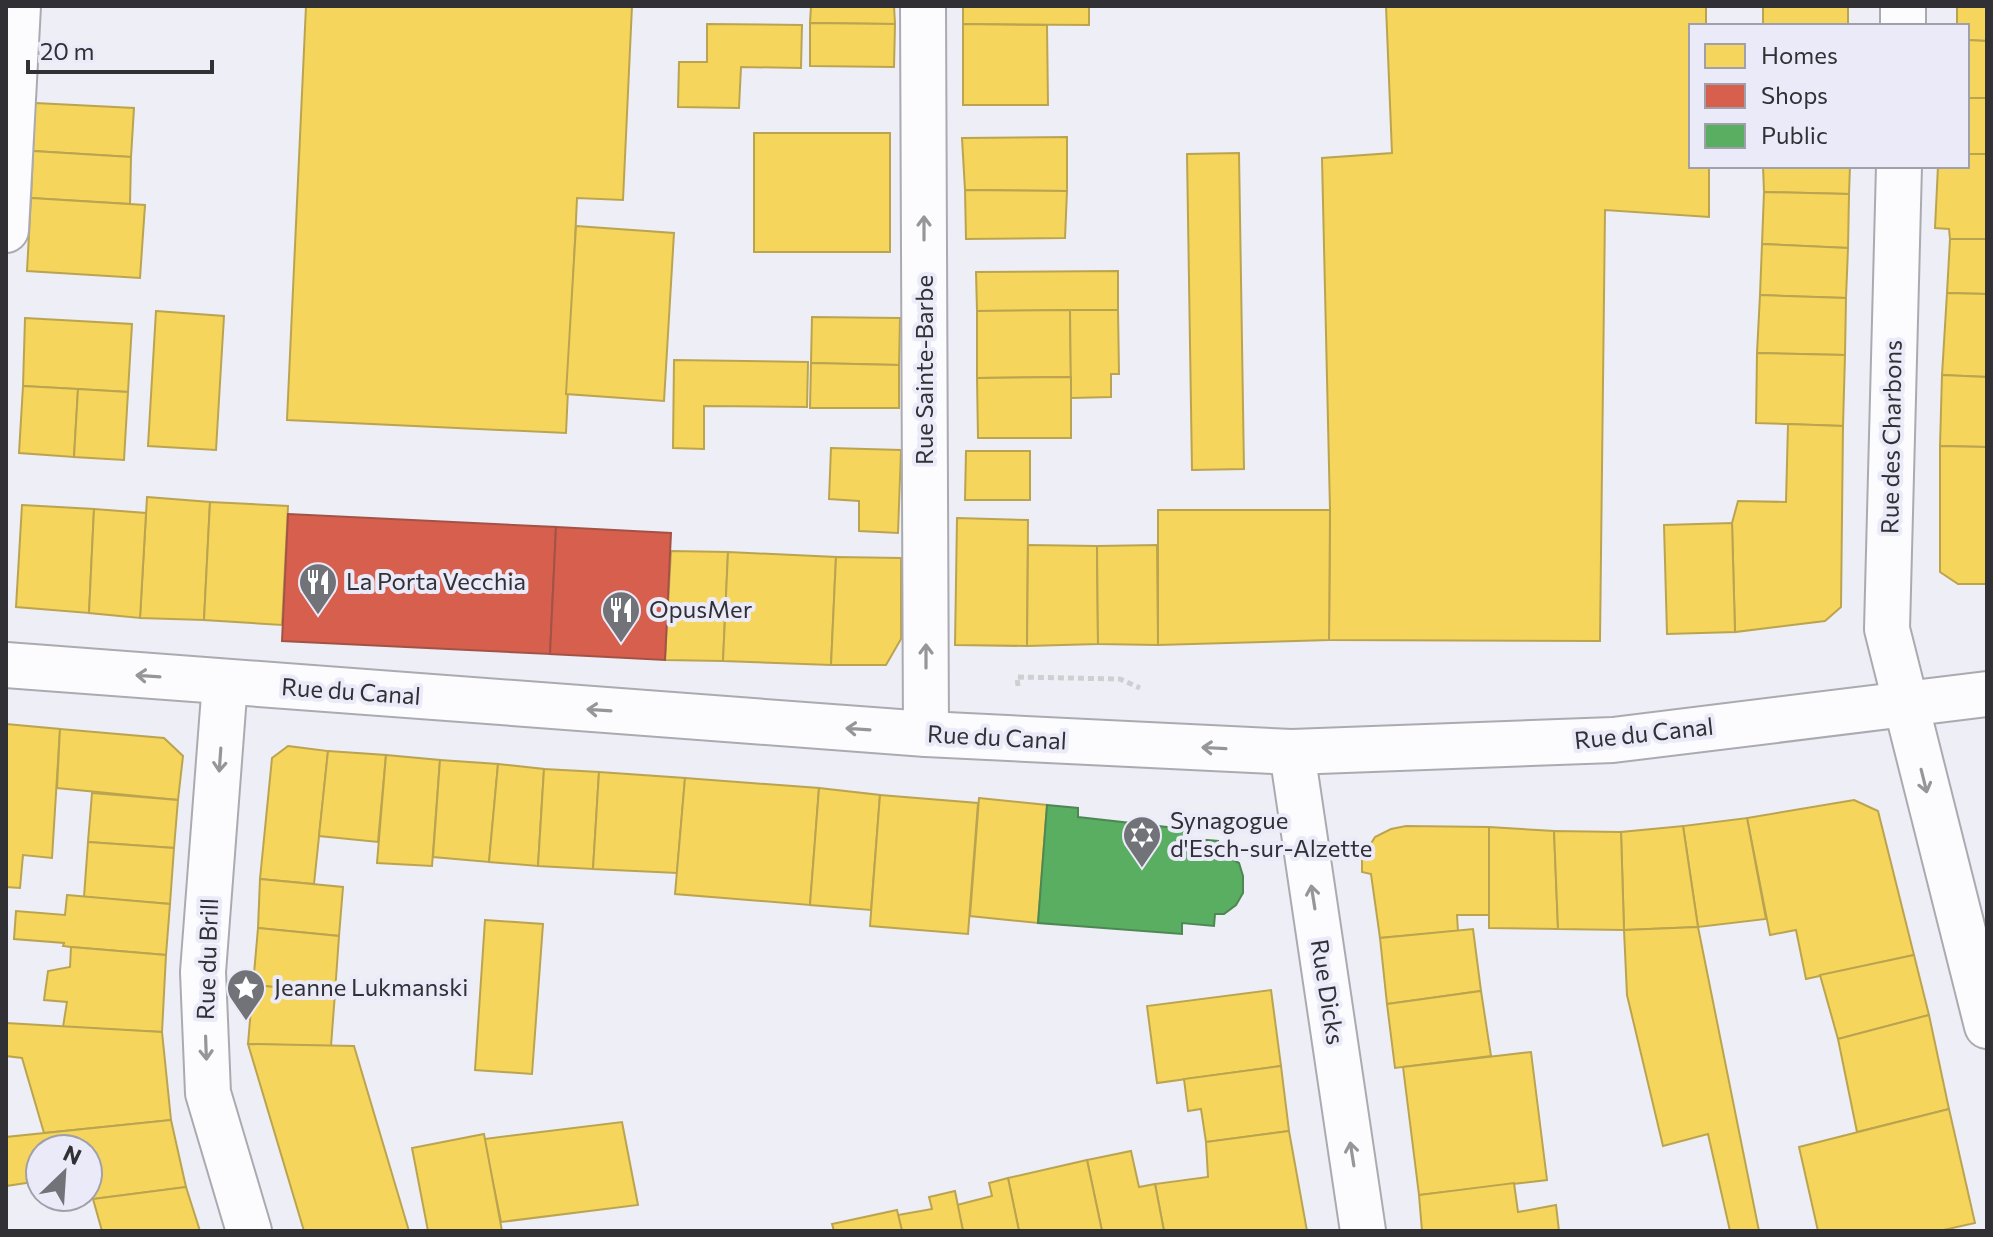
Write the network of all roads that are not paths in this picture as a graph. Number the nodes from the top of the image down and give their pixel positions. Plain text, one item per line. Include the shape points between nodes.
1 (18, 6) edge
2 (923, 6) edge
3 (1899, 168) edge
4 (6, 230) edge
5 (6, 665) edge
6 (225, 682) junction
7 (1987, 694) edge
8 (1905, 705) junction
9 (926, 734) junction
10 (1292, 752) junction
11 (1987, 1026) edge
12 (249, 1231) edge
13 (1363, 1231) edge

1 - 4 street
9 -> 2 street, Rue Sainte-Barbe
3 - 8 street, Rue des Charbons via 1887,629
6 -> 5 street, Rue du Canal
9 -> 6 street, Rue du Canal
6 -> 12 street, Rue du Brill via 203,972 208,1093
7 - 8 street, Rue du Canal
8 - 10 street, Rue du Canal via 1613,740
8 -> 11 street, Rue des Charbons
10 -> 9 street, Rue du Canal
13 -> 10 street, Rue Dicks

